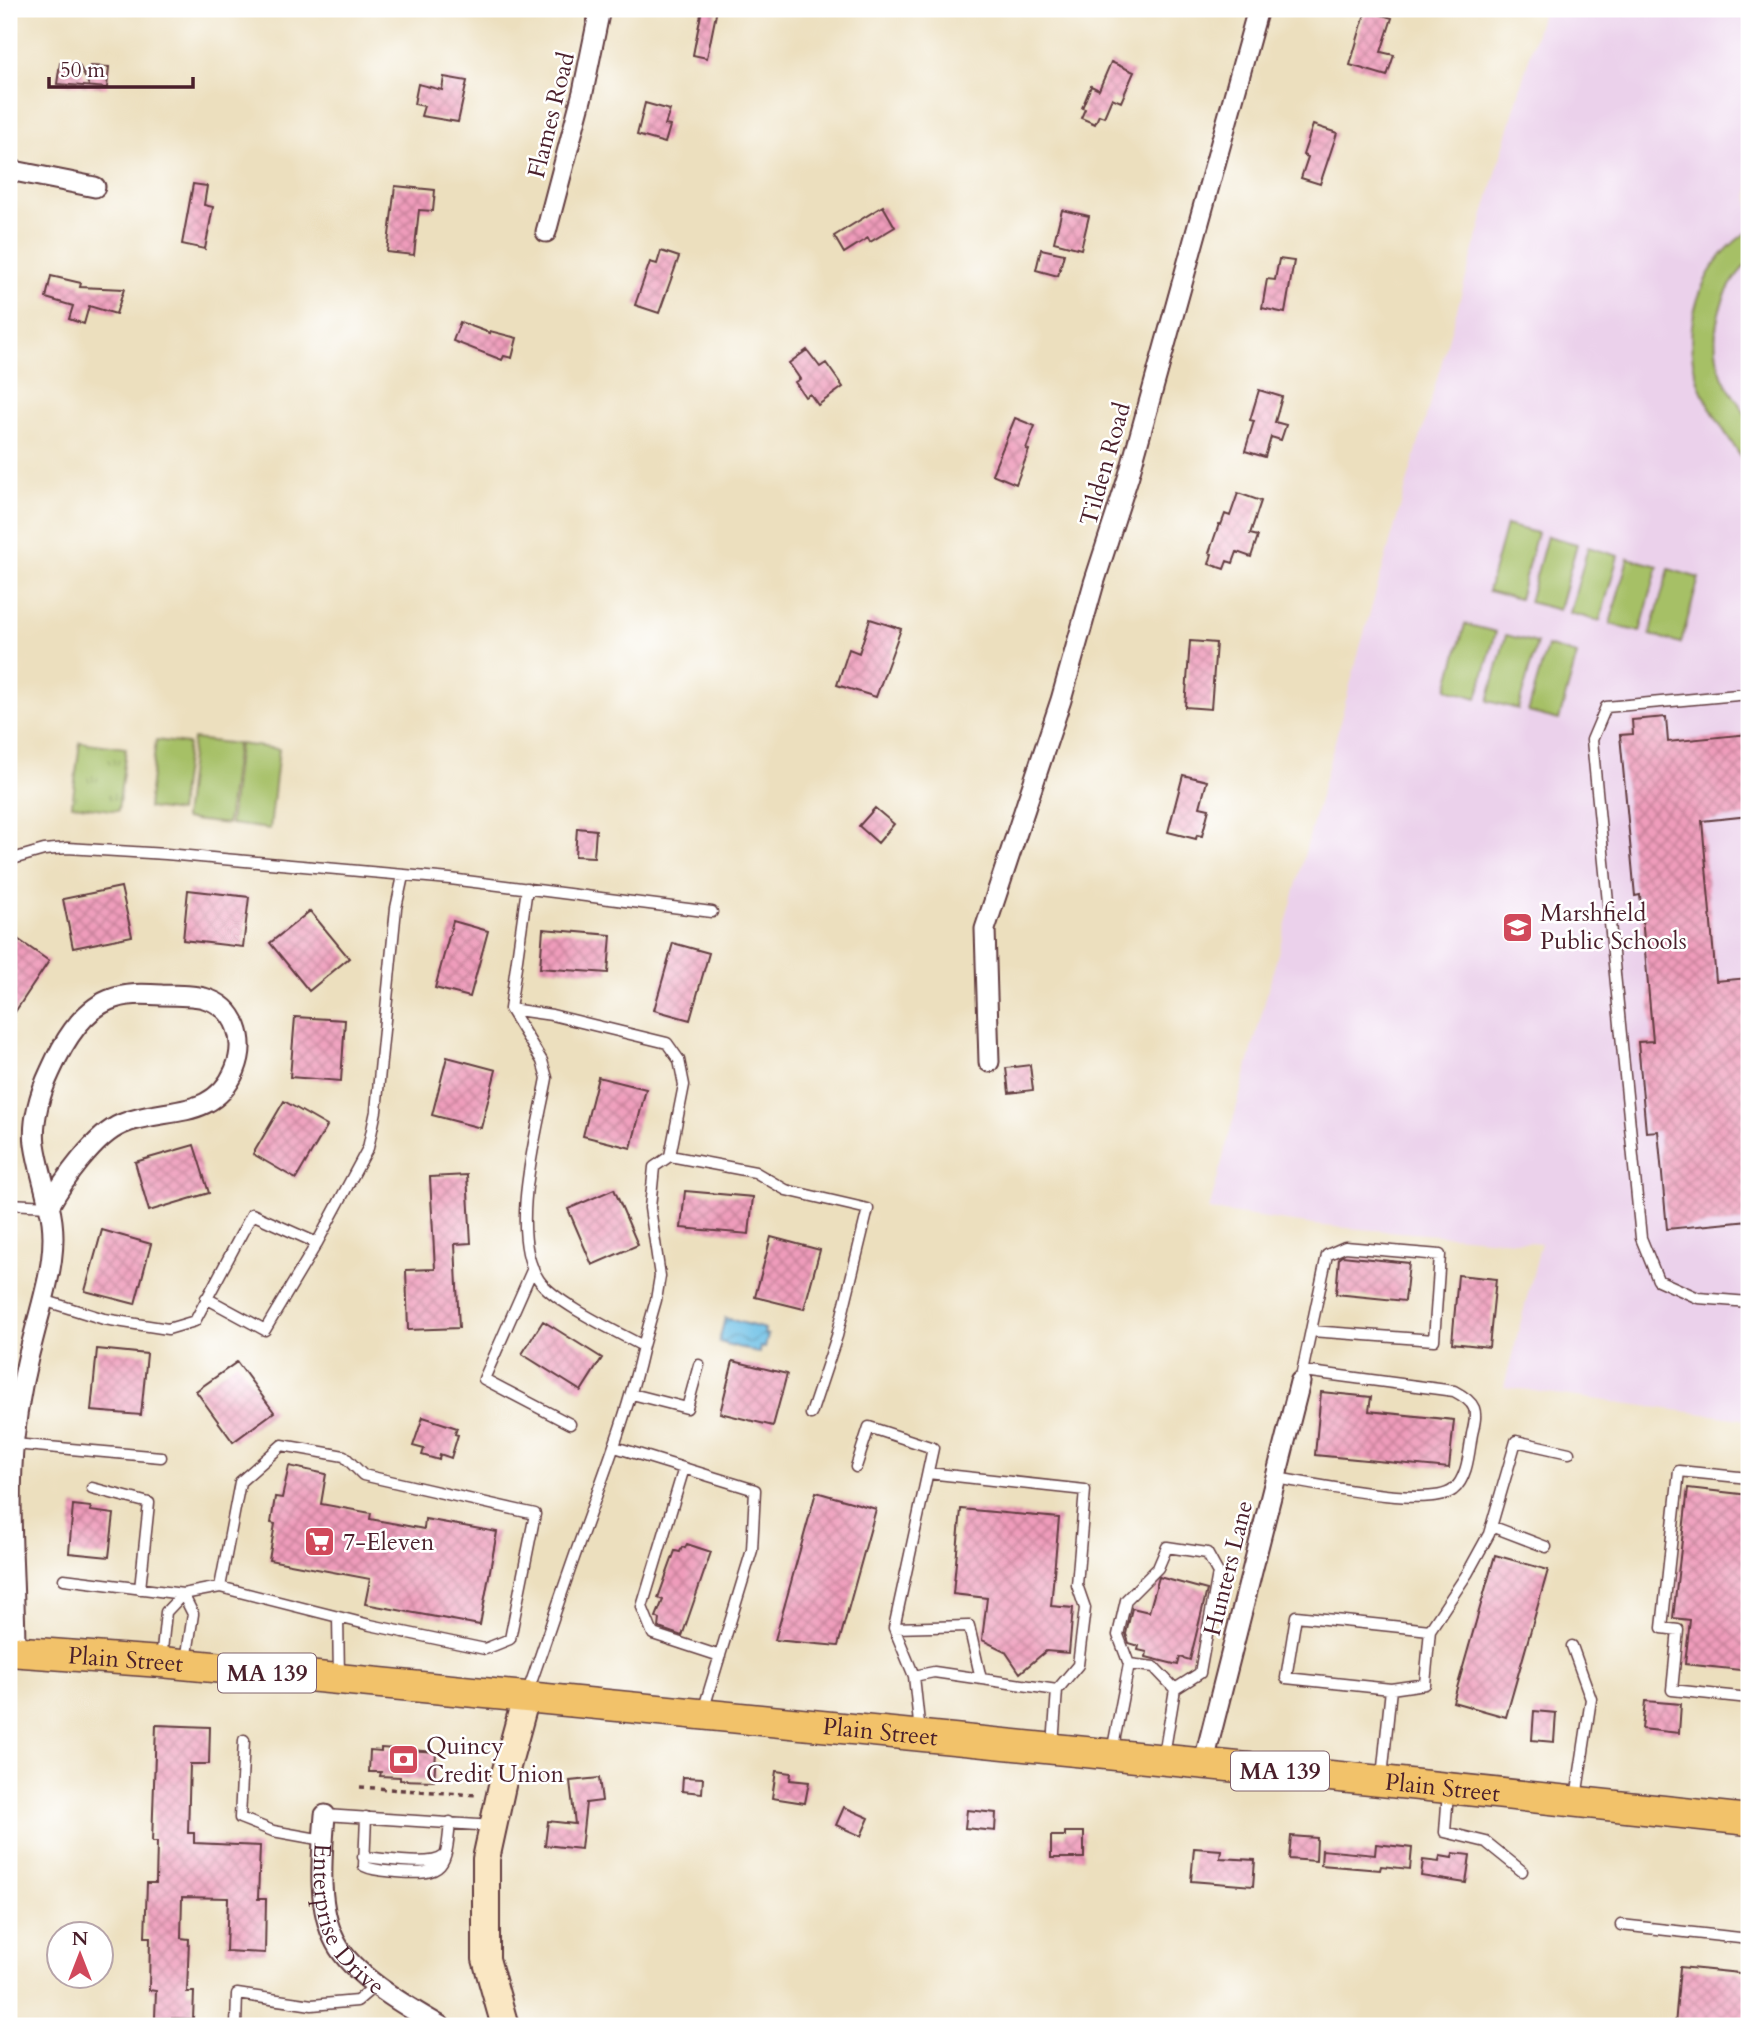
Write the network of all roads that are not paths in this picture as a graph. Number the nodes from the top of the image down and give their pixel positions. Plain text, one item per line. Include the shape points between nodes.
1 (600, 9) edge
2 (1258, 9) edge
3 (9, 170) edge
4 (95, 187) dead end
5 (546, 232) dead end
6 (1749, 694) edge
7 (9, 860) edge
8 (403, 876) junction
9 (527, 888) junction
10 (712, 912) dead end
11 (510, 1009) junction
12 (989, 1062) dead end
13 (670, 1156) junction
14 (9, 1204) edge
15 (49, 1206) junction
16 (317, 1243) junction
17 (533, 1268) junction
18 (206, 1298) junction
19 (43, 1300) junction
20 (1749, 1302) edge
21 (1311, 1331) junction
22 (643, 1346) junction
23 (699, 1365) dead end
24 (1302, 1377) junction
25 (632, 1394) junction
26 (811, 1414) dead end
27 (570, 1424) dead end
28 (13, 1444) junction
29 (615, 1447) junction
30 (1569, 1453) dead end
31 (161, 1457) dead end
32 (856, 1467) dead end
33 (684, 1468) junction
34 (928, 1473) junction
35 (1276, 1478) junction
36 (1749, 1478) edge
37 (92, 1488) dead end
38 (1492, 1526) junction
39 (1546, 1547) dead end
40 (64, 1579) dead end
41 (219, 1587) junction
42 (140, 1589) junction
43 (183, 1594) junction
44 (338, 1617) junction
45 (894, 1628) junction
46 (1430, 1630) junction
47 (1572, 1646) dead end
48 (12, 1652) edge
49 (720, 1656) junction
50 (173, 1664) junction
51 (1129, 1664) junction
52 (914, 1676) junction
53 (981, 1679) junction
54 (339, 1680) junction
55 (1175, 1689) junction
56 (1391, 1689) junction
57 (1057, 1690) junction
58 (526, 1697) junction
59 (1749, 1698) edge
60 (702, 1715) junction
61 (920, 1737) junction
62 (244, 1740) dead end
63 (1052, 1750) junction
64 (1111, 1756) junction
65 (1164, 1761) junction
66 (1203, 1765) junction
67 (1381, 1781) junction
68 (1448, 1788) junction
69 (1576, 1802) junction
70 (325, 1815) joint
71 (366, 1817) junction
72 (1749, 1820) edge
73 (450, 1822) junction
74 (494, 1826) junction
75 (323, 1840) junction
76 (1522, 1871) dead end
77 (1621, 1925) dead end
78 (1749, 1939) edge
79 (377, 1984) junction
80 (236, 2026) edge
81 (440, 2026) edge
82 (505, 2026) edge

1 - 5 street, Flames Road
2 - 12 street, Tilden Road via 1129,475 985,929
3 - 4 street
6 - 20 lane via 1606,707 1592,740 1641,1238 1658,1280 1698,1298
7 - 8 lane via 67,848
8 - 9 lane
8 - 16 lane via 368,1148
9 - 10 lane
9 - 11 lane
11 - 13 lane via 667,1043 679,1060 684,1085
11 - 17 lane via 542,1061 547,1078 525,1195
13 - 22 lane via 654,1167 651,1185 660,1276
13 - 26 lane via 755,1172 786,1190 868,1209 837,1336
14 - 15 lane
15 - 15 street via 95,1144 120,1124 203,1106 221,1094 235,1070 241,1046 241,1035 228,1012 204,998 127,995 88,1014 58,1055 37,1113 35,1143
15 - 19 street via 54,1243
16 - 18 lane via 252,1214
16 - 18 lane via 265,1330
17 - 22 lane via 552,1294
17 - 27 lane via 484,1378
18 - 19 lane via 195,1321 168,1329 104,1319
19 - 28 street
21 - 21 lane via 1327,1255 1345,1247 1440,1255 1434,1340
21 - 24 lane
22 - 25 lane
23 - 25 lane via 687,1408
24 - 35 street, Hunters Lane
24 - 35 lane via 1454,1391 1468,1398 1476,1417 1463,1476 1453,1490 1434,1497
25 - 29 lane
28 - 31 lane
28 - 48 street
29 - 33 lane
29 - 58 lane
30 - 38 lane via 1516,1441
32 - 34 lane via 869,1427 933,1448
33 - 49 lane via 642,1607 653,1634
33 - 49 lane via 755,1490 752,1550
34 - 45 lane
34 - 57 lane via 1086,1490 1077,1586 1084,1608 1078,1665
35 - 66 street, Hunters Lane
36 - 59 lane via 1679,1471 1662,1628 1678,1630 1672,1690
37 - 42 lane via 149,1503
38 - 39 lane
38 - 46 lane
40 - 42 lane
41 - 43 lane
41 - 44 lane
41 - 44 lane via 240,1482 282,1445 344,1456 363,1475 535,1514 510,1639 485,1649
42 - 43 lane
43 - 50 lane via 193,1614
43 - 50 lane via 166,1612
44 - 54 lane
45 - 52 lane
45 - 53 lane via 969,1626
46 - 56 lane via 1426,1684
46 - 56 lane via 1296,1616 1286,1678
47 - 69 lane via 1591,1699
48 - 50 main road, Plain Street / MA 139
49 - 60 lane
50 - 54 main road, Plain Street / MA 139
51 - 55 lane via 1154,1667
51 - 55 lane via 1118,1635 1126,1600 1158,1568 1167,1547 1207,1553 1218,1573 1200,1673
51 - 64 lane
52 - 53 lane via 934,1672
52 - 61 lane
53 - 57 lane
54 - 58 main road, Plain Street / MA 139
55 - 65 lane
56 - 67 lane
57 - 63 lane
58 - 60 main road, Plain Street / MA 139
58 - 74 street
60 - 61 main road, Plain Street / MA 139
61 - 63 main road, Plain Street / MA 139
62 - 75 lane via 240,1818 273,1831
63 - 64 main road, Plain Street / MA 139
64 - 65 main road, Plain Street / MA 139
65 - 66 main road, Plain Street / MA 139
66 - 67 main road, Plain Street / MA 139
67 - 68 main road, Plain Street / MA 139
68 - 69 main road, Plain Street / MA 139
68 - 76 lane via 1445,1832 1486,1842
69 - 72 main road, Plain Street / MA 139
70 - 71 lane
70 - 75 street, Enterprise Drive
71 - 73 lane
71 - 73 lane via 363,1857 367,1868 423,1874 438,1868
73 - 74 lane
74 - 82 street via 486,1859 486,1959
75 - 79 street, Enterprise Drive via 323,1891 329,1927 346,1958
77 - 78 lane
79 - 80 lane via 357,2001 312,2005 237,1994
79 - 81 street, Enterprise Drive

